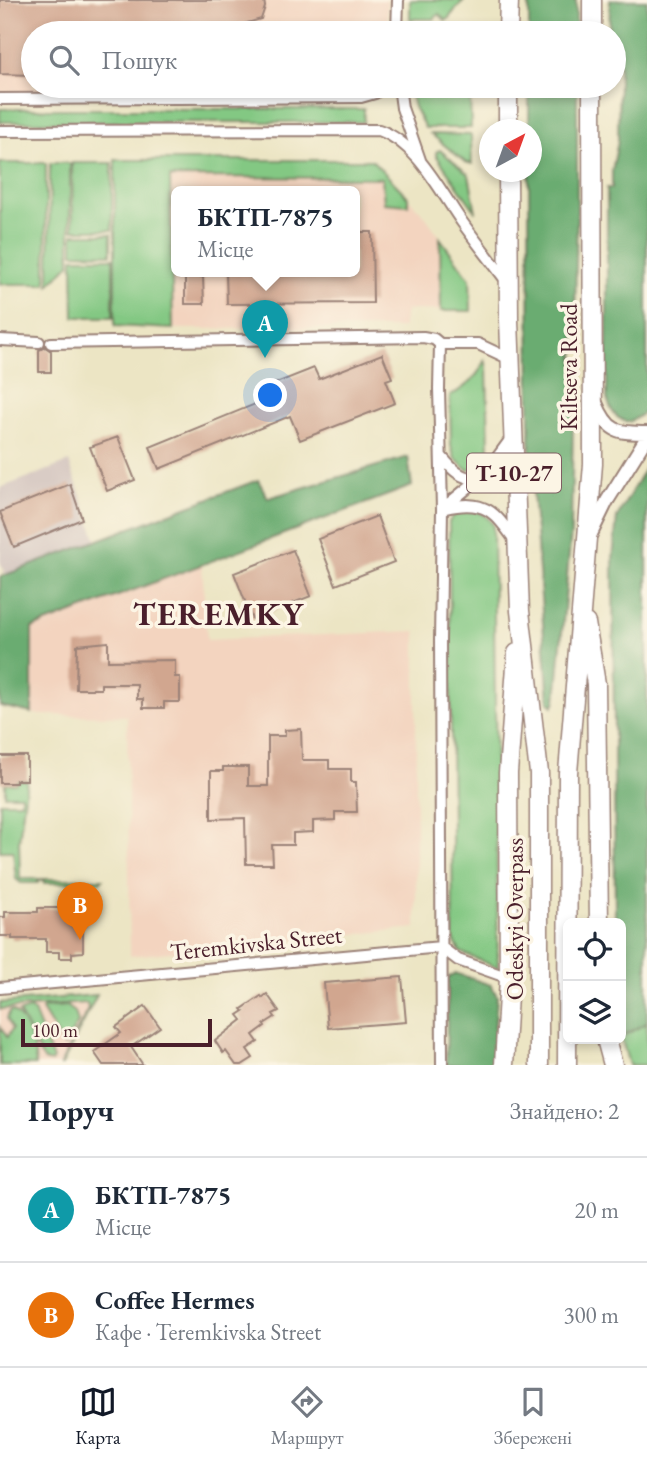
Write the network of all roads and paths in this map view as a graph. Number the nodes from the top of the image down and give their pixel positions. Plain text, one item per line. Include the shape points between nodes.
1 (398, 0) edge
2 (509, 0) edge
3 (592, 0) edge
4 (397, 21) edge
5 (509, 21) edge
6 (592, 21) edge
7 (180, 98) edge
8 (400, 98) edge
9 (508, 98) edge
10 (592, 98) edge
11 (0, 99) edge
12 (508, 119) edge
13 (0, 131) edge
14 (420, 162) junction
15 (509, 182) edge
16 (509, 284) junction
17 (0, 340) edge
18 (440, 344) junction
19 (510, 359) junction
20 (593, 394) junction
21 (647, 435) edge
22 (513, 436) junction
23 (441, 455) junction
24 (478, 479) junction
25 (443, 509) junction
26 (587, 541) junction
27 (517, 544) junction
28 (581, 596) junction
29 (520, 611) junction
30 (599, 918) edge
31 (441, 947) junction
32 (509, 978) junction
33 (0, 988) edge
34 (607, 1044) edge
35 (442, 1065) edge
36 (503, 1065) edge
37 (539, 1065) edge
38 (567, 1065) edge
39 (613, 1065) edge

1 - 4 street
2 - 5 highway
3 - 6 highway
7 - 11 street
8 - 14 street
9 - 12 highway
10 - 20 highway, Kiltseva Road / Т-10-27
13 - 14 street via 379,130 395,137
14 - 16 street
15 - 16 highway, Т-10-27
16 - 19 highway, Т-10-27
17 - 18 street via 424,337
18 - 19 street via 478,344
18 - 23 street
19 - 22 highway, Т-10-27
20 - 21 street via 603,420 617,430
20 - 26 highway, Kiltseva Road / Т-10-27
21 - 26 street
22 - 24 street
22 - 27 highway, Т-10-27
23 - 24 street via 461,476
23 - 25 street
24 - 25 street
25 - 27 street via 478,505 496,516
25 - 31 street
26 - 28 highway, Kiltseva Road / Т-10-27
27 - 29 highway, Т-10-27
28 - 30 highway via 597,684
28 - 38 highway, Kiltseva Road / Т-10-27 via 568,773
29 - 32 highway via 508,773
29 - 37 highway, Odeskyi Overpass / Т-10-27 via 539,773
31 - 32 street via 457,960
31 - 33 street, Teremkivska Street
31 - 35 street
32 - 36 highway
34 - 39 highway

